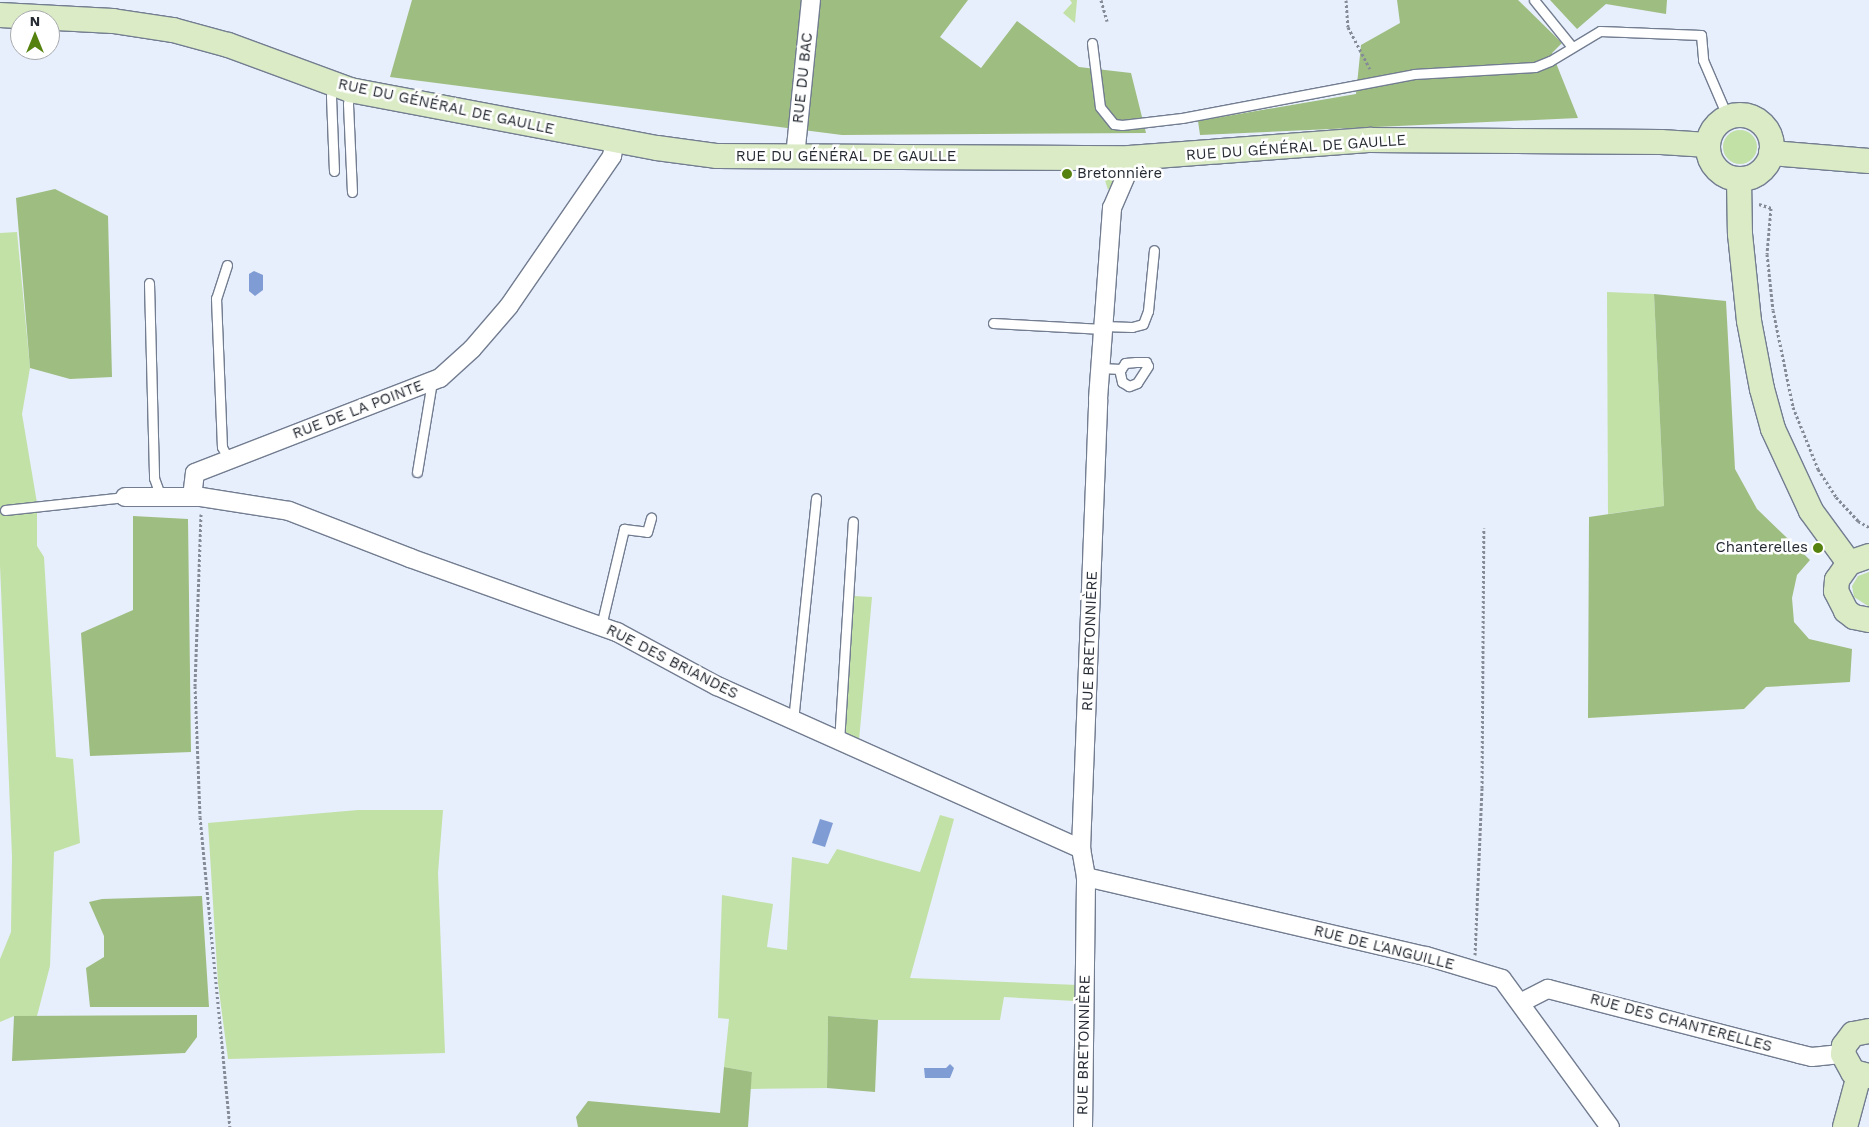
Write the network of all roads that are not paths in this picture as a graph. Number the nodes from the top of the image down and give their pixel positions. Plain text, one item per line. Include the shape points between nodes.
1 (811, 0) edge
2 (1534, 0) edge
3 (0, 15) edge
4 (1092, 43) dead end
5 (1572, 47) junction
6 (342, 87) junction
7 (1728, 118) junction
8 (615, 141) junction
9 (1708, 145) junction
10 (1772, 153) junction
11 (795, 157) junction
12 (1129, 158) junction
13 (1869, 161) edge
14 (334, 170) dead end
15 (1739, 179) junction
16 (352, 192) dead end
17 (1154, 250) dead end
18 (227, 264) dead end
19 (148, 284) dead end
20 (994, 323) dead end
21 (1103, 328) junction
22 (1100, 368) junction
23 (1119, 369) dead end
24 (432, 381) junction
25 (229, 460) junction
26 (417, 472) dead end
27 (125, 497) joint
28 (161, 497) junction
29 (197, 497) junction
30 (816, 498) dead end
31 (5, 510) dead end
32 (651, 518) dead end
33 (853, 521) dead end
34 (1859, 559) edge
35 (1869, 620) edge
36 (601, 626) junction
37 (793, 721) junction
38 (839, 742) junction
39 (1081, 849) junction
40 (1086, 877) junction
41 (1522, 1002) junction
42 (1869, 1030) edge
43 (1843, 1054) junction
44 (1864, 1075) edge
45 (1082, 1127) edge
46 (1610, 1127) edge
47 (1845, 1127) edge

1 - 11 street, RUE DU BAC
2 - 5 lane
3 - 6 main road, RUE DU GÉNÉRAL DE GAULLE via 113,21 173,30 228,45
4 - 5 lane via 1100,107 1114,124 1122,125 1192,116 1414,74 1535,66
5 - 7 lane via 1600,31 1614,29 1701,36 1703,60
6 - 8 main road, RUE DU GÉNÉRAL DE GAULLE
6 - 14 lane via 331,96
6 - 16 lane via 348,104
7 - 9 main road via 1714,129
7 - 10 main road via 1738,115 1756,120 1769,134
8 - 11 main road, RUE DU GÉNÉRAL DE GAULLE via 699,154
8 - 24 street, RUE DE LA POINTE via 612,156 509,306 472,349 440,378
9 - 12 main road, RUE DU GÉNÉRAL DE GAULLE via 1371,140
9 - 15 main road via 1714,164 1729,177
10 - 13 main road
10 - 15 main road via 1769,162 1756,175
11 - 12 main road, RUE DU GÉNÉRAL DE GAULLE
12 - 21 street, RUE BRETONNIÈRE via 1128,171 1112,208
15 - 34 main road via 1740,234 1750,321 1773,429 1811,510
17 - 21 lane via 1148,311 1143,324 1132,328
18 - 25 lane via 216,298 222,447
19 - 28 lane via 154,478
20 - 21 lane
21 - 22 street, RUE BRETONNIÈRE
22 - 23 lane
22 - 39 street, RUE BRETONNIÈRE
24 - 25 street, RUE DE LA POINTE
24 - 26 lane
25 - 29 street, RUE DE LA POINTE via 195,473
27 - 28 street
27 - 31 lane
28 - 29 street
29 - 36 street, RUE DES BRIANDES via 289,510 410,558
30 - 37 lane
32 - 36 lane via 646,532 624,529
33 - 38 lane
34 - 35 main road via 1837,580 1839,602 1854,617
36 - 37 street, RUE DES BRIANDES
37 - 38 street, RUE DES BRIANDES
38 - 39 street, RUE DES BRIANDES
39 - 40 street, RUE BRETONNIÈRE
40 - 41 street, RUE DE L'ANGUILLE via 1475,971 1502,979
40 - 45 street, RUE BRETONNIÈRE
41 - 43 street, RUE DES CHANTERELLES via 1548,989 1812,1057
41 - 46 street, RUE DE L'ANGUILLE
42 - 43 main road via 1860,1031 1848,1040
43 - 44 main road via 1848,1067
44 - 47 main road

